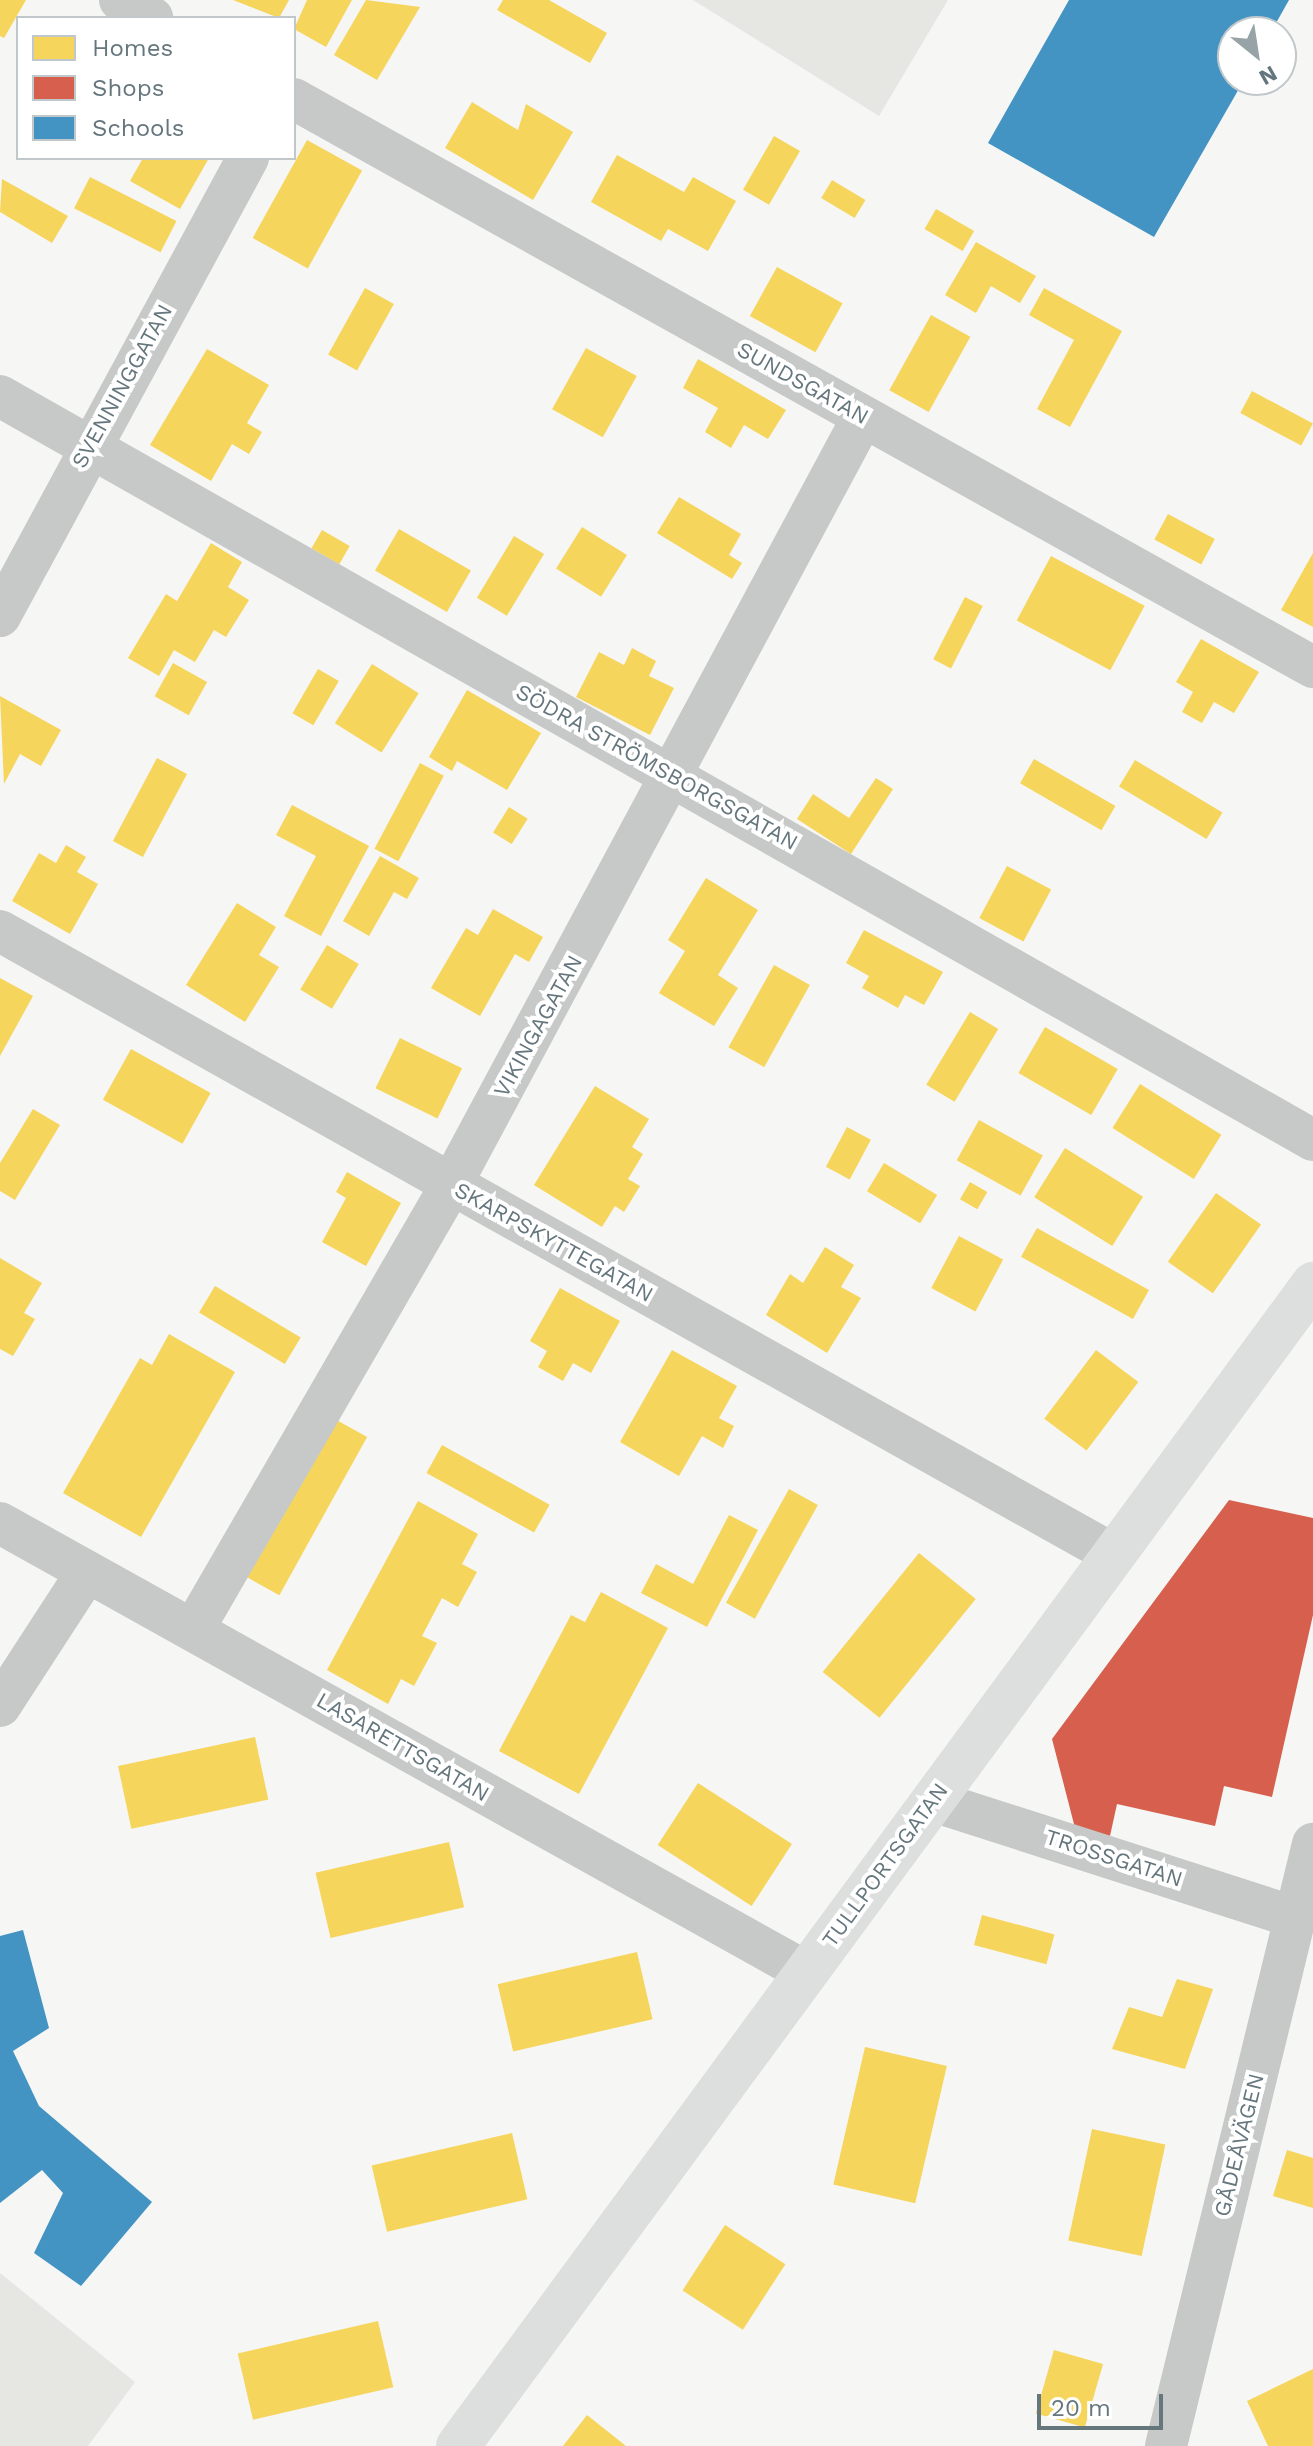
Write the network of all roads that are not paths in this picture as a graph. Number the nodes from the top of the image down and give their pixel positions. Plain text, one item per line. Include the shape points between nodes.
1 (120, 0) edge
2 (148, 16) edge
3 (296, 100) edge
4 (247, 160) edge
5 (0, 396) edge
6 (863, 417) junction
7 (89, 445) junction
8 (0, 616) edge
9 (1313, 667) edge
10 (673, 777) junction
11 (0, 931) edge
12 (1313, 1140) edge
13 (451, 1185) junction
14 (1313, 1284) edge
15 (0, 1523) edge
16 (1109, 1552) junction
17 (87, 1572) junction
18 (196, 1625) junction
19 (0, 1706) edge
20 (933, 1801) junction
21 (1313, 1844) edge
22 (1294, 1917) junction
23 (806, 1972) junction
24 (458, 2446) edge
25 (1166, 2446) edge

1 - 2 street
3 - 6 street, SUNDSGATAN
4 - 7 street, SVENNINGGATAN
5 - 7 street, SÖDRA STRÖMSBORGSGATAN
6 - 9 street, SUNDSGATAN
6 - 10 street, VIKINGAGATAN
7 - 8 street, SVENNINGGATAN
7 - 10 street, SÖDRA STRÖMSBORGSGATAN
10 - 12 street, SÖDRA STRÖMSBORGSGATAN
10 - 13 street, VIKINGAGATAN
11 - 13 street, SKARPSKYTTEGATAN
13 - 16 street, SKARPSKYTTEGATAN
13 - 18 street, VIKINGAGATAN
14 - 16 main road, TULLPORTSGATAN
15 - 17 street, LASARETTSGATAN
16 - 20 main road, TULLPORTSGATAN
17 - 18 street, LASARETTSGATAN
17 - 19 street
18 - 23 street, LASARETTSGATAN
20 - 22 street, TROSSGATAN
20 - 23 main road, TULLPORTSGATAN
21 - 22 street, GÅDEÅVÄGEN
22 - 25 street, GÅDEÅVÄGEN
23 - 24 main road, TULLPORTSGATAN

